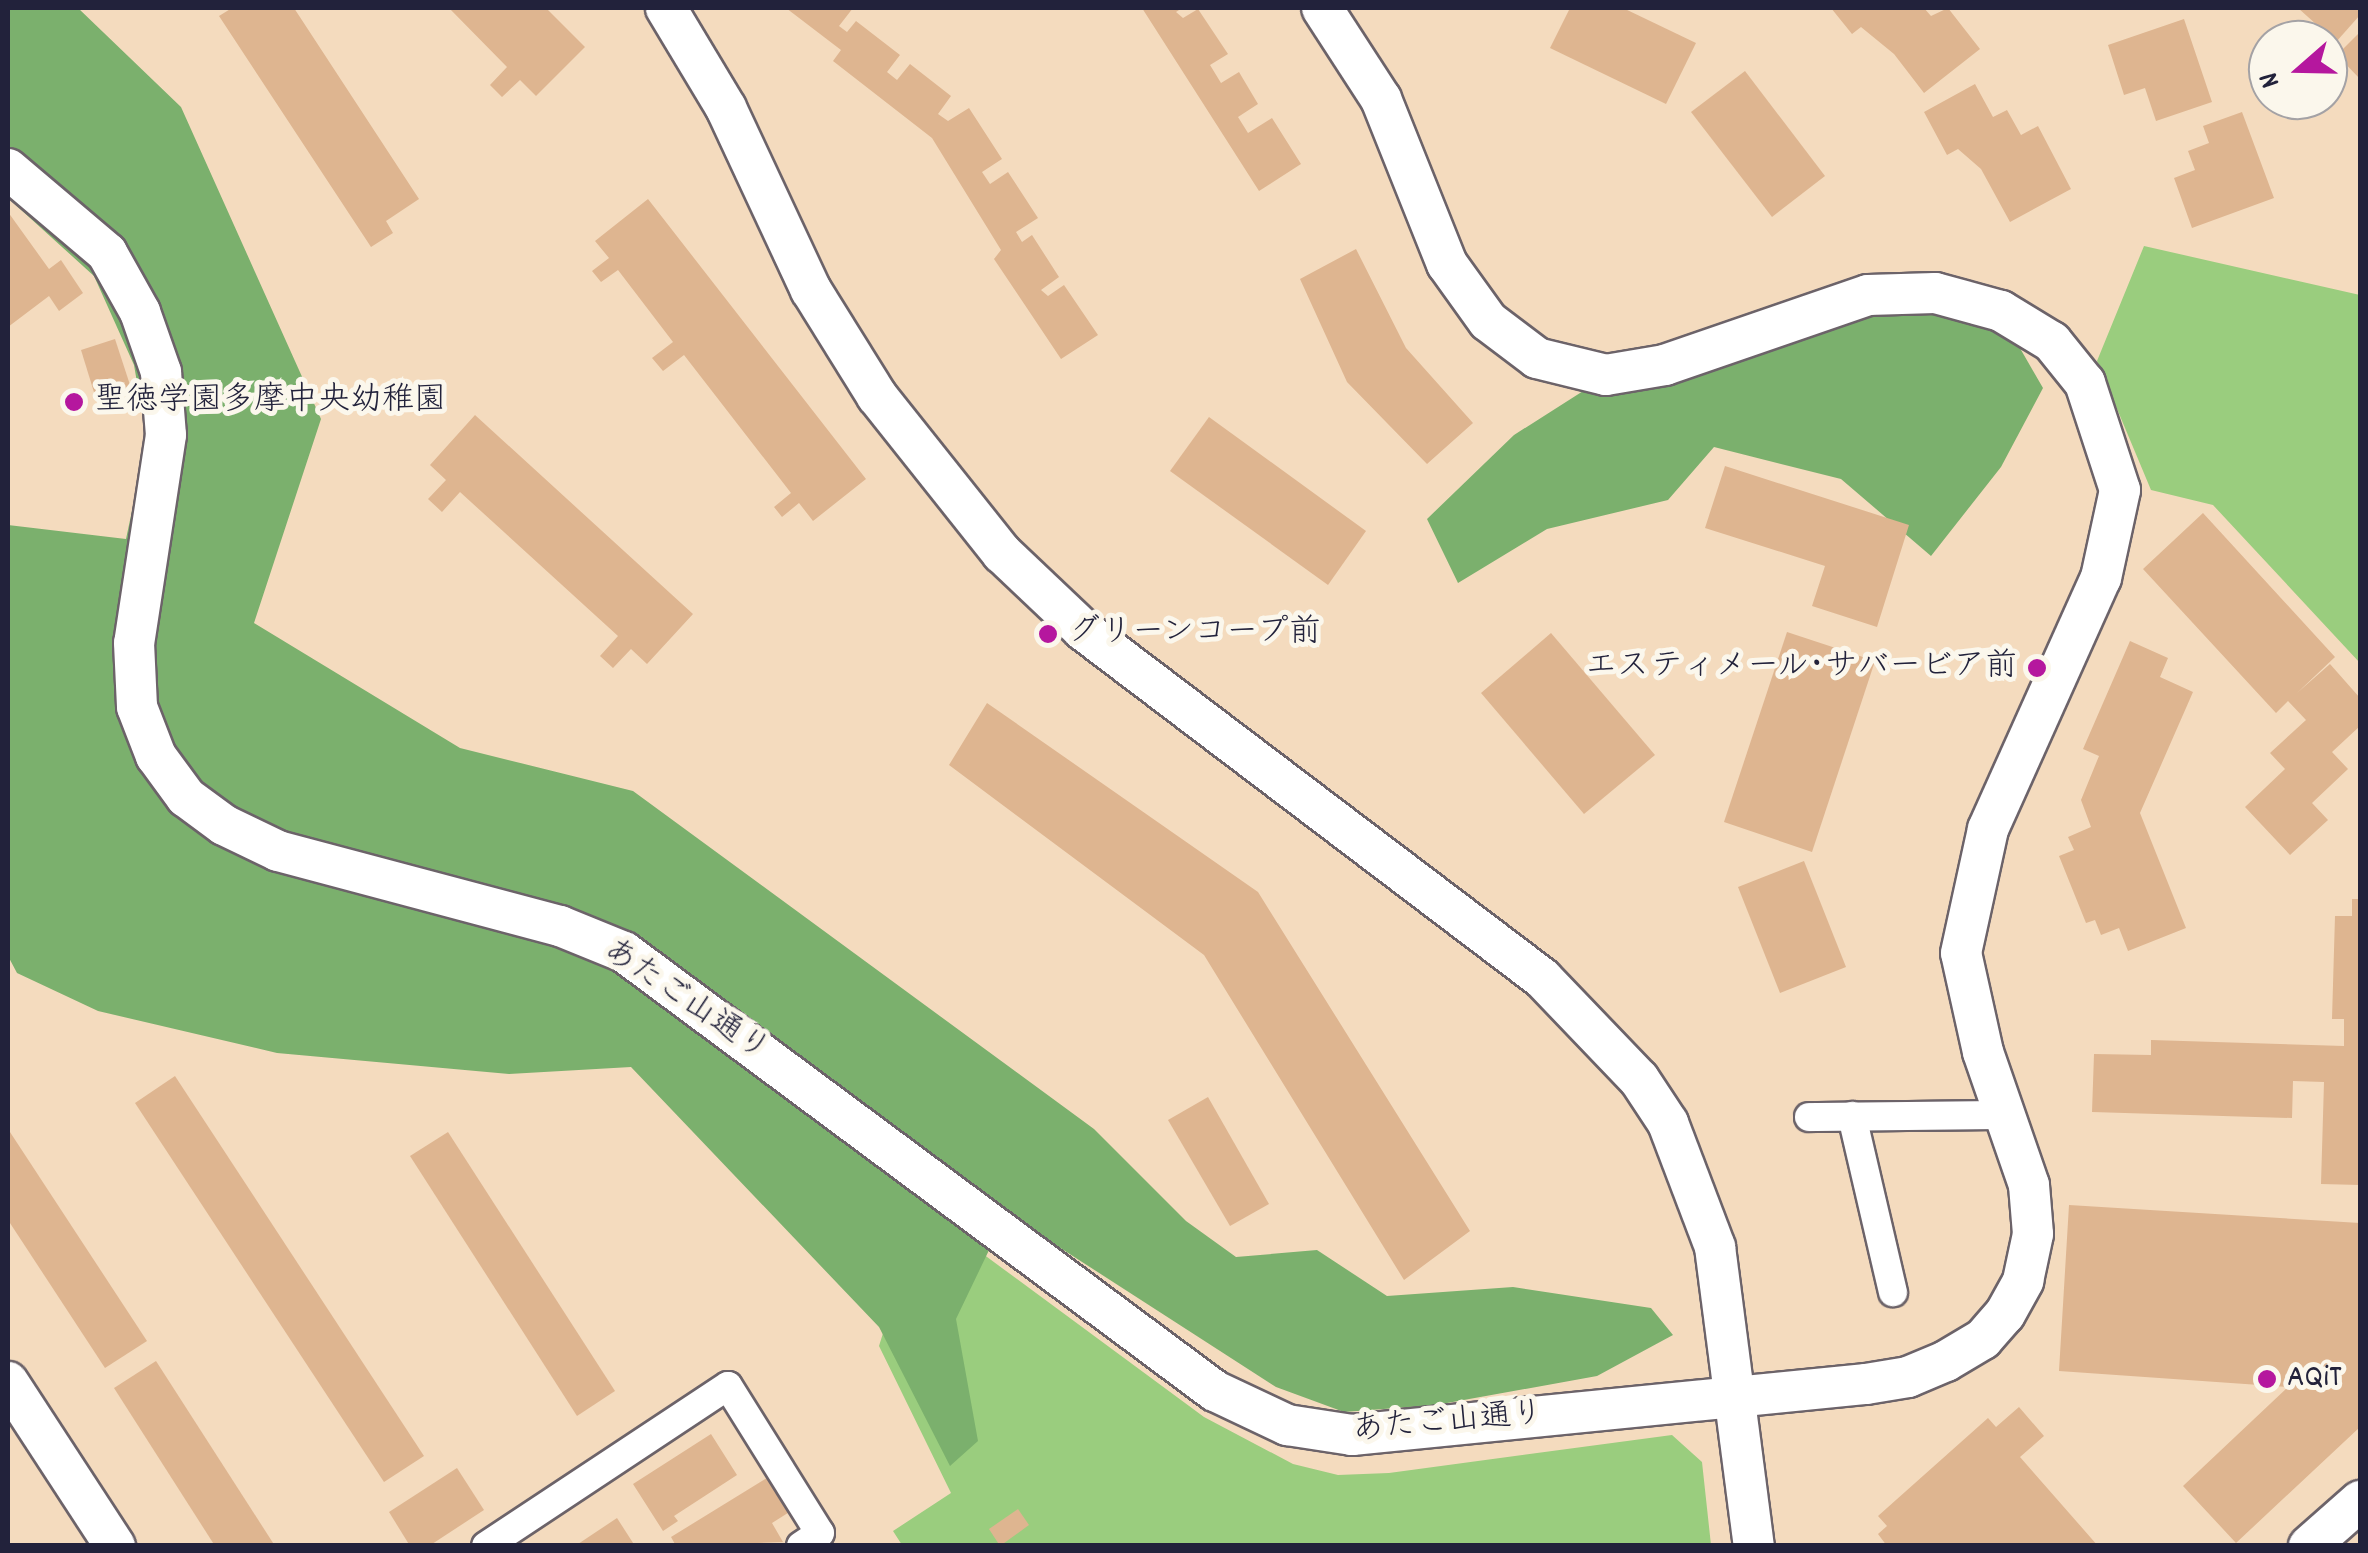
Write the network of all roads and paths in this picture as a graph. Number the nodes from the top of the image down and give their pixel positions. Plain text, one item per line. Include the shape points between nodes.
1 (666, 8) edge
2 (1322, 8) edge
3 (8, 168) edge
4 (2006, 1114) junction
5 (1852, 1116) junction
6 (1809, 1117) dead end
7 (1893, 1292) dead end
8 (8, 1382) edge
9 (1736, 1396) junction
10 (2360, 1501) edge
11 (115, 1546) edge
12 (486, 1546) edge
13 (801, 1546) edge
14 (1754, 1546) edge
15 (2310, 1546) edge

1 - 9 street via 726,108 820,305 877,396 1002,553 1083,630 1542,978 1613,1045 1668,1123 1696,1188 1715,1247
2 - 4 street, あたご山通り via 1380,99 1447,264 1488,321 1537,358 1606,375 1665,365 1868,296 1935,293 2002,310 2052,342 2085,383 2120,490 2101,578 1988,829 1961,953 1983,1052
3 - 9 street, あたご山通り via 107,253 140,312 161,372 166,435 134,643 138,707 156,756 186,797 224,825 278,851 560,926 624,952 1215,1391 1287,1425 1352,1436
4 - 5 street
4 - 9 street, あたご山通り via 2029,1185 2033,1234 2023,1280 1982,1339 1908,1377
5 - 6 street
5 - 7 street
8 - 11 street
9 - 14 street
10 - 15 street
12 - 13 street via 728,1386 820,1533

